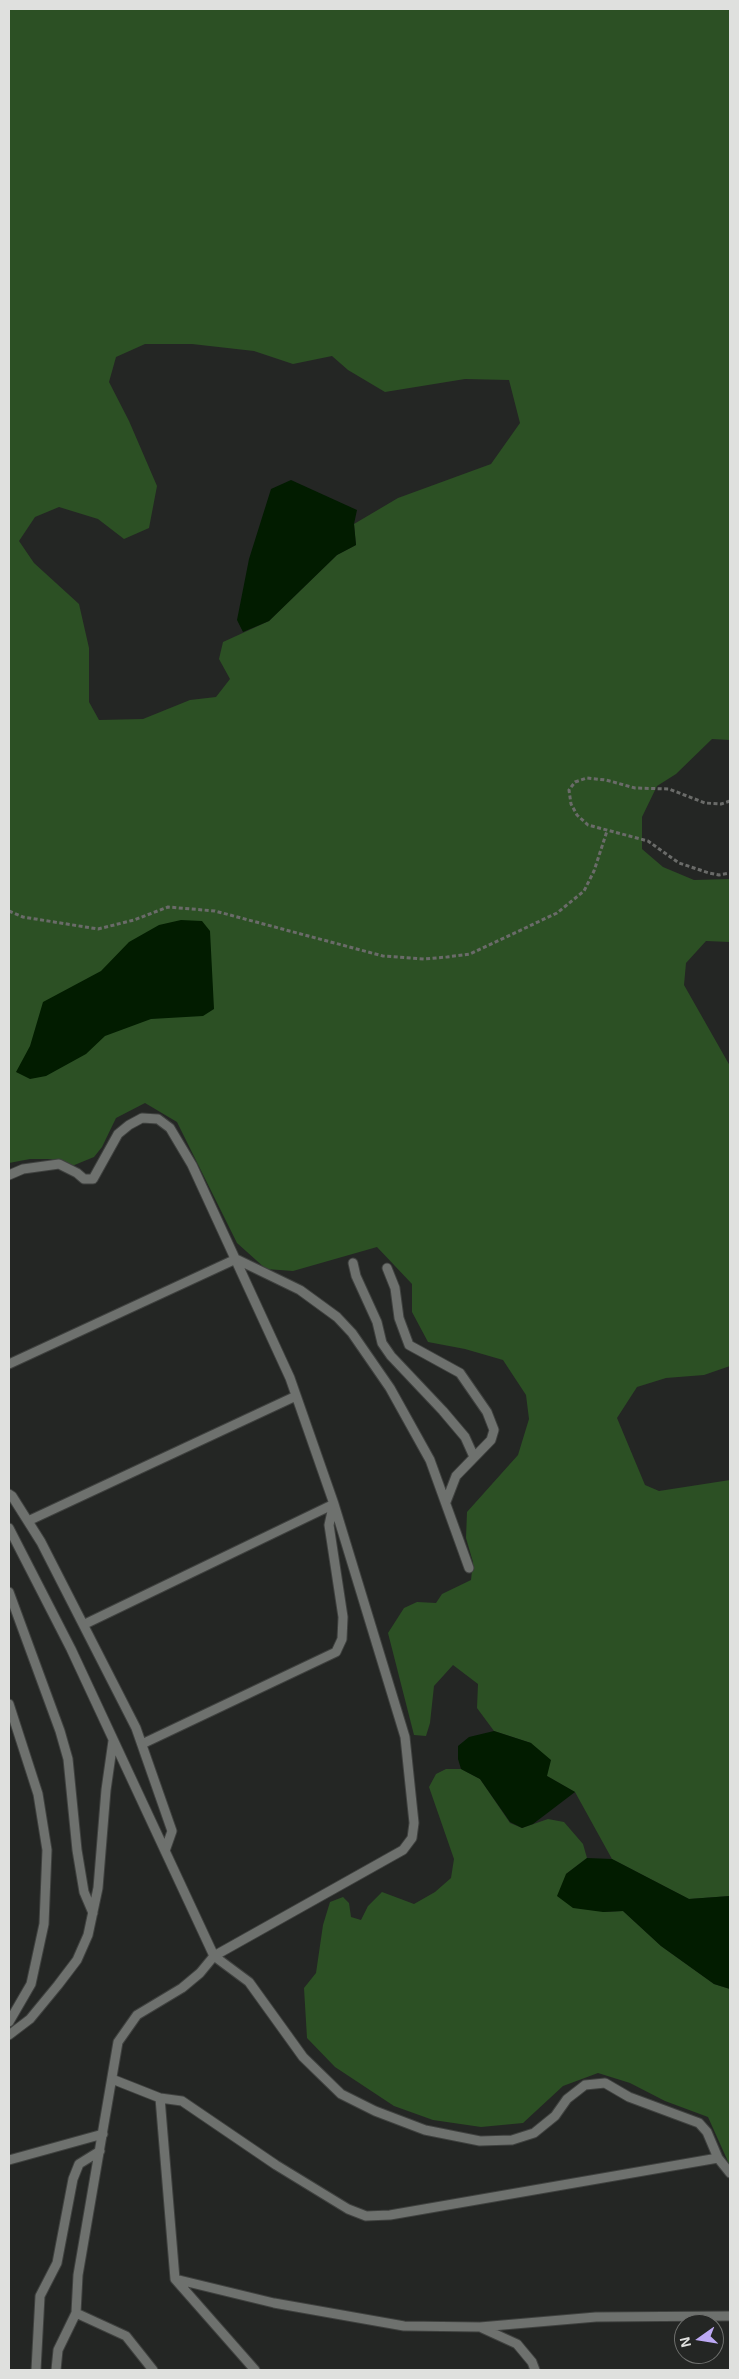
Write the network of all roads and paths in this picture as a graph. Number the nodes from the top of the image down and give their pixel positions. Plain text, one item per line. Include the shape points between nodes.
1 (730, 801) edge
2 (607, 831) junction
3 (730, 874) edge
4 (9, 911) edge
5 (9, 1175) edge
6 (236, 1259) junction
7 (353, 1263) dead end
8 (387, 1268) dead end
9 (9, 1364) edge
10 (296, 1396) junction
11 (474, 1457) junction
12 (9, 1494) edge
13 (446, 1502) junction
14 (334, 1504) junction
15 (28, 1520) junction
16 (9, 1528) edge
17 (469, 1568) dead end
18 (9, 1592) edge
19 (85, 1624) junction
20 (9, 1704) edge
21 (113, 1741) junction
22 (142, 1744) junction
23 (165, 1851) junction
24 (93, 1913) junction
25 (214, 1956) junction
26 (9, 2022) edge
27 (9, 2035) edge
28 (112, 2079) junction
29 (160, 2098) junction
30 (103, 2134) junction
31 (100, 2152) junction
32 (718, 2158) junction
33 (9, 2160) edge
34 (730, 2173) edge
35 (175, 2279) junction
36 (76, 2313) junction
37 (730, 2316) edge
38 (480, 2327) junction
39 (36, 2370) edge
40 (56, 2370) edge
41 (153, 2370) edge
42 (255, 2370) edge
43 (535, 2370) edge

1 - 2 path via 704,803 669,789 635,788 587,778 574,782 569,790 577,815 588,825
2 - 3 path via 630,834 648,841 680,863 719,875
2 - 4 path via 584,891 557,913 470,954 424,959 383,956 215,911 168,907 98,929 23,917
5 - 6 lane via 23,1169 59,1164 84,1179 93,1180 118,1134 142,1118 158,1119 170,1128 192,1165
6 - 9 lane
6 - 10 lane
6 - 13 lane via 300,1290 337,1317 352,1333 390,1388 430,1460
7 - 11 lane via 382,1343 465,1437
8 - 11 lane via 395,1288 399,1318 410,1345 460,1373 487,1412 494,1430 491,1440
10 - 14 lane
10 - 15 lane
11 - 13 lane via 456,1476
12 - 15 lane
13 - 17 lane
14 - 19 lane
14 - 22 lane via 329,1525 343,1617 342,1639 336,1652
14 - 25 lane via 405,1737 414,1823 412,1838 403,1850
15 - 19 lane
16 - 21 lane via 71,1649
18 - 24 lane via 68,1759 77,1850 84,1892
19 - 22 lane
20 - 26 lane via 38,1794 47,1850 44,1924 31,1984
21 - 23 lane
21 - 24 lane
22 - 23 lane via 172,1831
23 - 25 lane
24 - 27 lane via 77,1960 30,2019
25 - 28 lane via 182,1988 137,2015 118,2042
25 - 32 lane via 249,1982 303,2058 341,2094 375,2111 425,2130 480,2141 512,2140 534,2132 585,2085 605,2084 629,2097 699,2123 707,2132
28 - 29 lane
28 - 30 lane
29 - 32 lane via 182,2101 276,2165 348,2209 366,2216 390,2215
29 - 35 lane
30 - 31 lane
30 - 33 lane
31 - 36 lane via 78,2275
31 - 39 lane via 79,2164 73,2179 57,2263 40,2296
32 - 34 lane
35 - 38 lane via 274,2303 404,2326
35 - 42 lane
36 - 40 lane via 58,2350
36 - 41 lane via 126,2336
37 - 38 lane via 596,2317
38 - 43 lane via 517,2344

